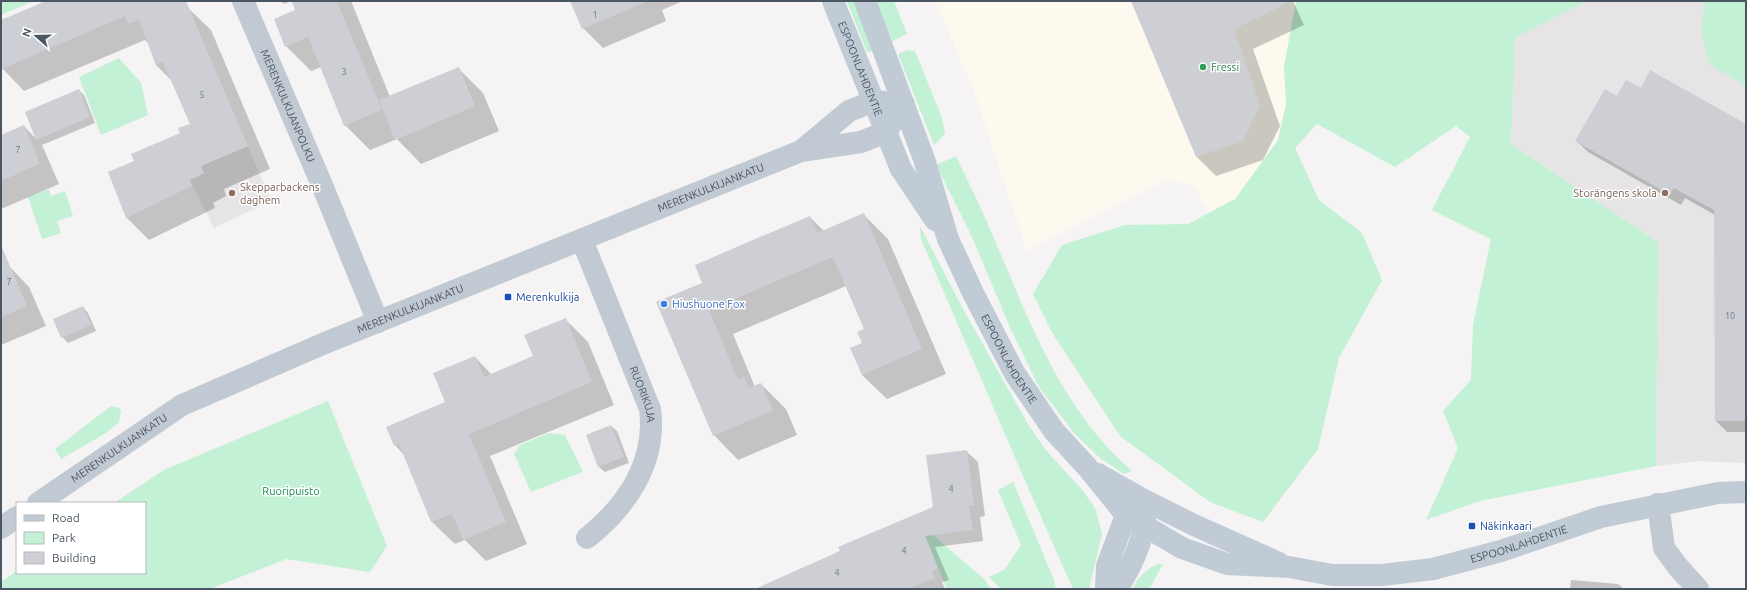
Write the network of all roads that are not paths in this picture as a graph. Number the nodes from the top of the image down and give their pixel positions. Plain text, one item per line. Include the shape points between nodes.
1 (243, 1) edge
2 (833, 1) edge
3 (865, 1) edge
4 (874, 101) junction
5 (904, 104) junction
6 (886, 132) junction
7 (801, 151) junction
8 (948, 239) junction
9 (582, 240) junction
10 (378, 322) junction
11 (1088, 468) junction
12 (1746, 492) edge
13 (1144, 500) junction
14 (39, 502) edge
15 (1658, 504) junction
16 (1126, 515) junction
17 (16, 519) edge
18 (1145, 527) junction
19 (1, 528) edge
20 (587, 538) dead end
21 (1289, 568) junction
22 (1106, 589) edge
23 (1117, 589) edge
24 (1698, 589) edge

1 - 10 street, MERENKULKIJANPOLKU
2 - 4 street, ESPOONLAHDENTIE
3 - 5 street, ESPOONLAHDENTIE
4 - 5 street, MERENKULKIJANKATU
4 - 6 street, ESPOONLAHDENTIE
4 - 7 street, MERENKULKIJANKATU via 849,111
5 - 6 street
5 - 8 street, ESPOONLAHDENTIE
6 - 7 street, MERENKULKIJANKATU via 861,142
6 - 8 street, ESPOONLAHDENTIE via 901,169
7 - 9 street, MERENKULKIJANKATU
8 - 11 street, ESPOONLAHDENTIE via 1015,374 1054,431
9 - 10 street, MERENKULKIJANKATU
9 - 20 street, RUORIKUJA via 650,409 652,426 650,445 643,468 630,492 602,526
10 - 14 street, MERENKULKIJANKATU via 182,405
11 - 13 street, ESPOONLAHDENTIE
11 - 16 street, ESPOONLAHDENTIE
12 - 15 street, ESPOONLAHDENTIE via 1718,492
13 - 16 street
13 - 18 street
13 - 21 street, ESPOONLAHDENTIE
15 - 21 street, ESPOONLAHDENTIE via 1601,517 1501,551 1433,569 1382,575 1340,575
15 - 24 street via 1664,548
16 - 18 street, ESPOONLAHDENTIE
16 - 22 street via 1107,566
17 - 19 street
18 - 21 street, ESPOONLAHDENTIE via 1182,548 1227,564
18 - 23 street via 1127,573

